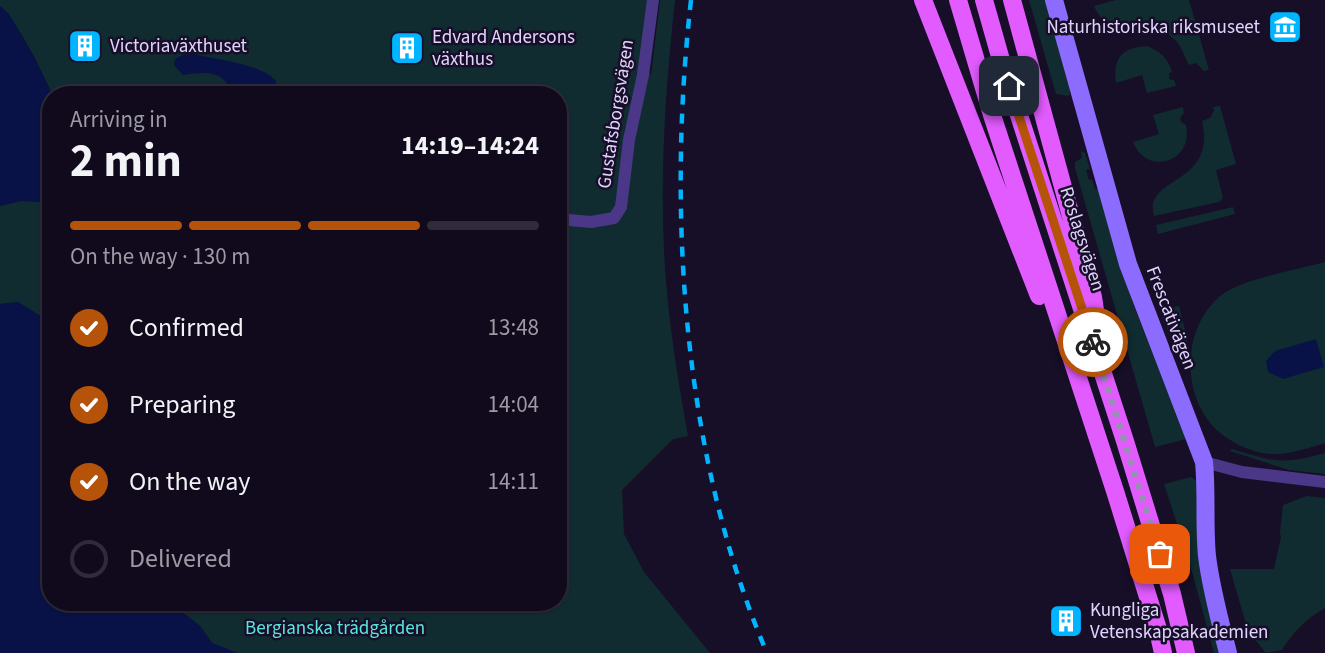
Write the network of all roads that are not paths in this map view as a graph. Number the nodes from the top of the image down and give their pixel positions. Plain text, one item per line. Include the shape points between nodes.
1 (653, 0) edge
2 (923, 0) edge
3 (958, 0) edge
4 (984, 0) edge
5 (1012, 0) edge
6 (1054, 0) edge
7 (567, 220) edge
8 (1073, 364) junction
9 (1109, 392) junction
10 (1204, 461) junction
11 (1325, 482) edge
12 (1161, 653) edge
13 (1186, 653) edge
14 (1228, 653) edge

1 - 7 street, Gustafsborgsvägen via 621,207 614,218
2 - 8 main road via 1049,320
3 - 8 main road
4 - 9 main road, Roslagsvägen
5 - 9 main road via 1093,297
6 - 10 street, Frescativägen via 1128,264
8 - 12 main road via 1157,626
9 - 13 main road, Roslagsvägen
10 - 11 street via 1242,472
10 - 14 street, Frescativägen via 1207,552

